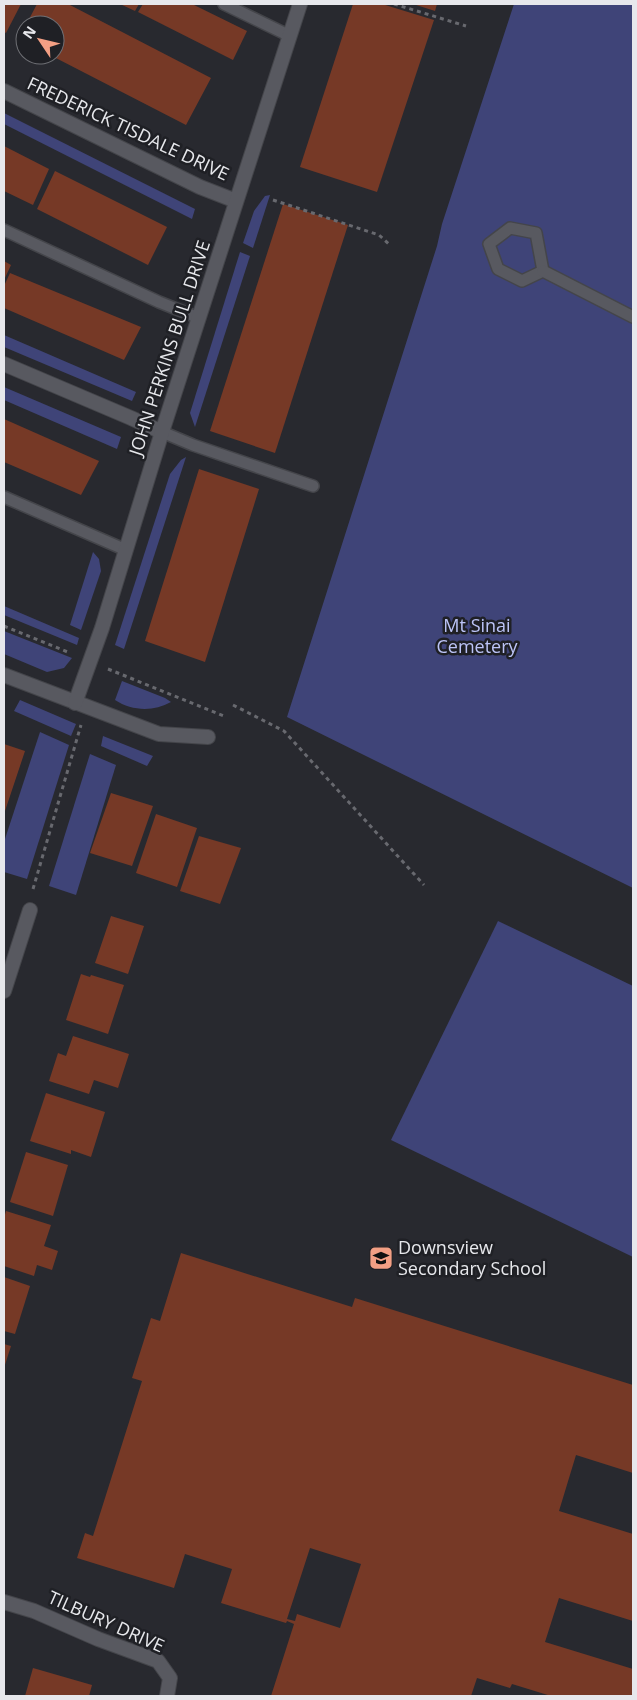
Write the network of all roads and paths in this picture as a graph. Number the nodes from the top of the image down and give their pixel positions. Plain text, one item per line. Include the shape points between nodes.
1 (224, 4) edge
2 (300, 4) edge
3 (394, 4) edge
4 (466, 26) dead end
5 (290, 36) junction
6 (4, 91) edge
7 (273, 200) dead end
8 (236, 201) junction
9 (4, 230) edge
10 (391, 246) dead end
11 (544, 271) junction
12 (633, 317) edge
13 (199, 318) junction
14 (4, 364) edge
15 (162, 432) junction
16 (313, 486) dead end
17 (4, 497) edge
18 (126, 550) junction
19 (4, 626) edge
20 (75, 655) dead end
21 (106, 668) dead end
22 (4, 675) edge
23 (233, 705) dead end
24 (81, 706) junction
25 (224, 716) dead end
26 (208, 737) dead end
27 (424, 885) dead end
28 (30, 910) joint
29 (4, 991) edge
30 (4, 1602) edge
31 (167, 1696) edge

1 - 5 lane
2 - 5 street, JOHN PERKINS BULL DRIVE
3 - 4 path
5 - 8 street, JOHN PERKINS BULL DRIVE
6 - 8 street, FREDERICK TISDALE DRIVE via 200,187
7 - 10 path via 379,235
8 - 13 street, JOHN PERKINS BULL DRIVE
9 - 13 lane
11 - 11 lane via 522,281 498,269 489,244 510,228 536,233
11 - 12 lane
13 - 15 street, JOHN PERKINS BULL DRIVE
14 - 15 street
15 - 16 lane
15 - 18 street, JOHN PERKINS BULL DRIVE
17 - 18 lane
18 - 24 street, JOHN PERKINS BULL DRIVE
19 - 20 path
21 - 25 path
22 - 24 street
23 - 27 path via 284,731
24 - 26 street via 159,734
24 - 28 path via 34,882
28 - 29 street
30 - 31 street, TILBURY DRIVE via 158,1661 170,1678

